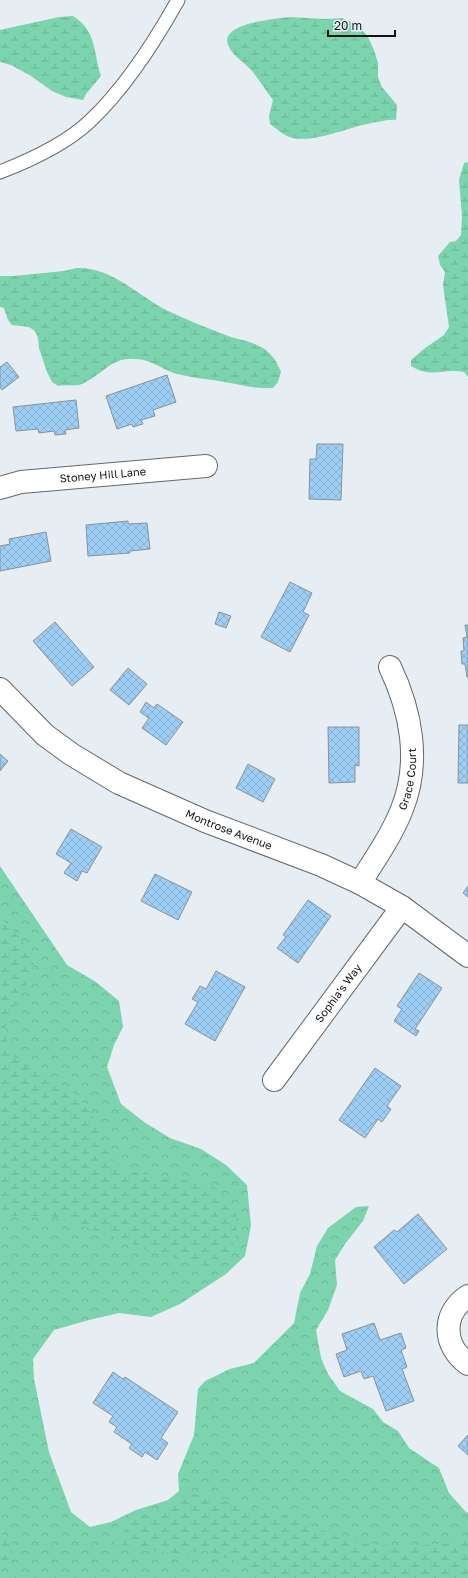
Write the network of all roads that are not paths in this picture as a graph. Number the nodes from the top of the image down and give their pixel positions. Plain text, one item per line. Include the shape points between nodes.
1 (178, 0) edge
2 (0, 172) edge
3 (206, 466) dead end
4 (0, 488) edge
5 (390, 667) dead end
6 (0, 689) edge
7 (360, 883) junction
8 (402, 907) junction
9 (468, 956) edge
10 (274, 1080) dead end
11 (468, 1296) edge
12 (468, 1364) edge

1 - 2 lane via 130,76 90,122 65,141
3 - 4 street, Stoney Hill Lane via 25,482
5 - 7 street, Grace Court via 408,717 413,747 411,775 402,809
6 - 7 street, Montrose Avenue via 45,734 71,754 119,783 205,821 321,865
7 - 8 street, Montrose Avenue
8 - 9 street, Montrose Avenue
8 - 10 street, Sophia's Way
11 - 12 street via 453,1312 448,1331 451,1346

